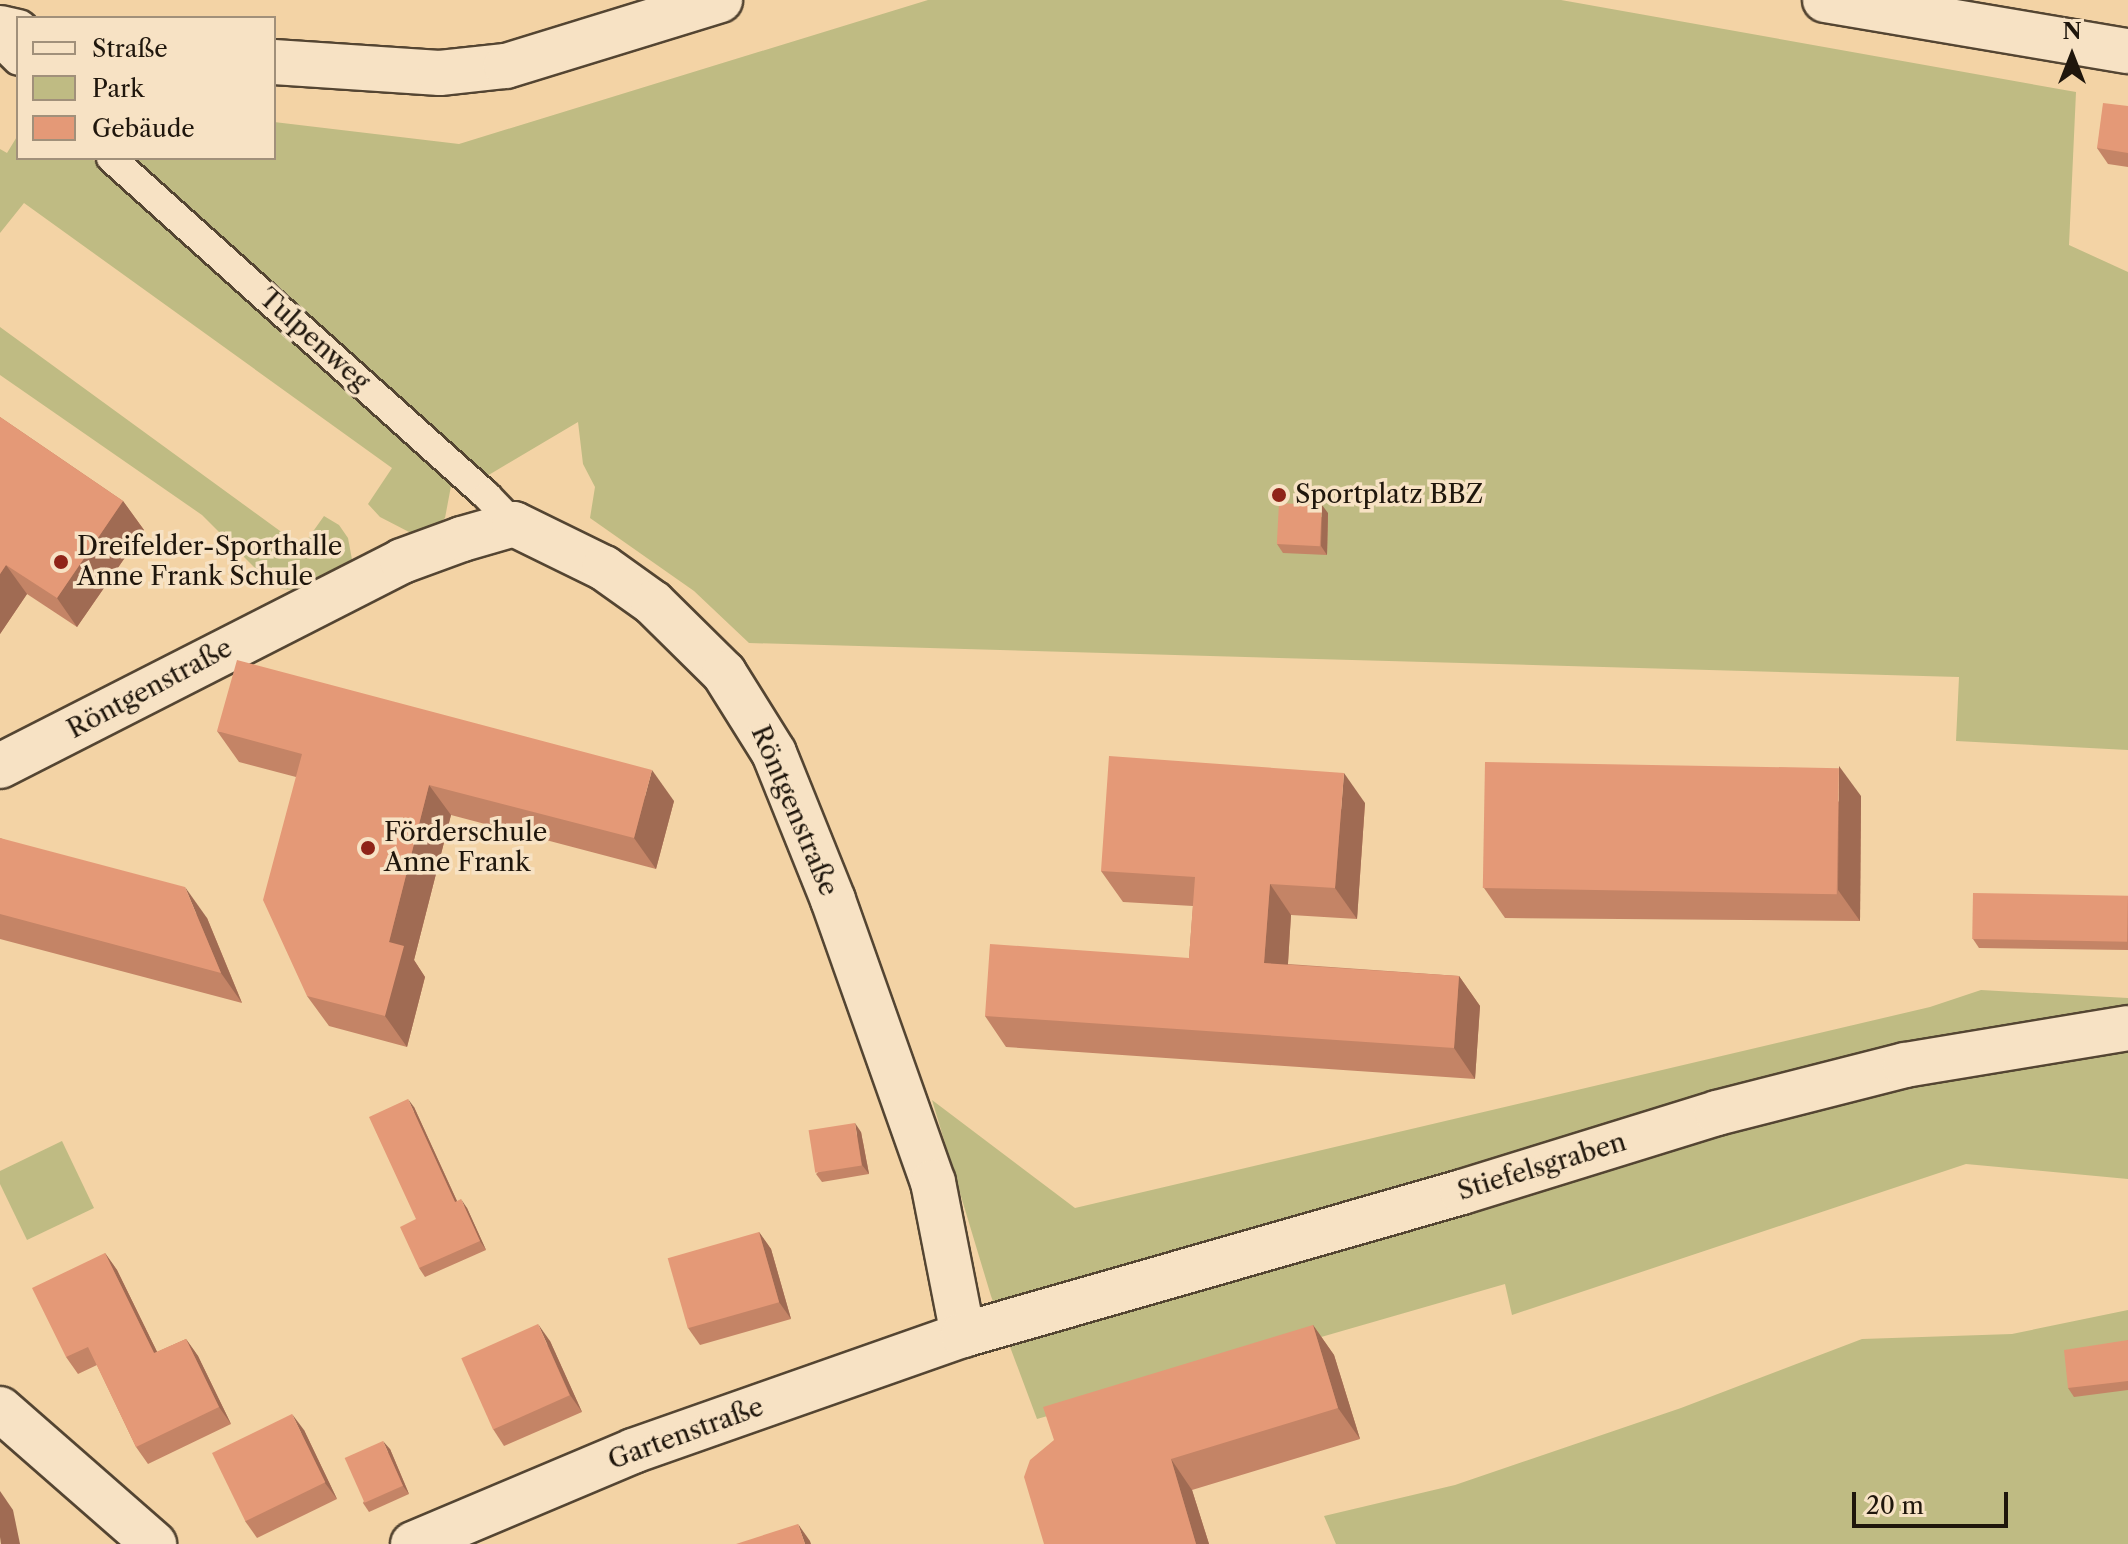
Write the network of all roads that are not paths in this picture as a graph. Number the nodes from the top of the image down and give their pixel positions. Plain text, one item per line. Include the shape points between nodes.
1 (720, 0) edge
2 (1825, 0) edge
3 (0, 43) edge
4 (2128, 51) edge
5 (16, 59) edge
6 (276, 62) edge
7 (113, 160) edge
8 (514, 524) junction
9 (0, 766) edge
10 (2128, 1028) edge
11 (963, 1335) junction
12 (0, 1409) edge
13 (154, 1544) edge
14 (413, 1544) edge

1 - 6 street via 506,66 440,73
2 - 4 street
3 - 5 lane
7 - 8 lane, Tulpenweg
8 - 9 street, Röntgenstraße via 402,561
8 - 11 street, Röntgenstraße via 604,568 653,603 724,673 774,753 833,900 933,1182
10 - 11 street, Stiefelsgraben via 1905,1065 1731,1109
11 - 14 street, Gartenstraße via 633,1451
12 - 13 street

